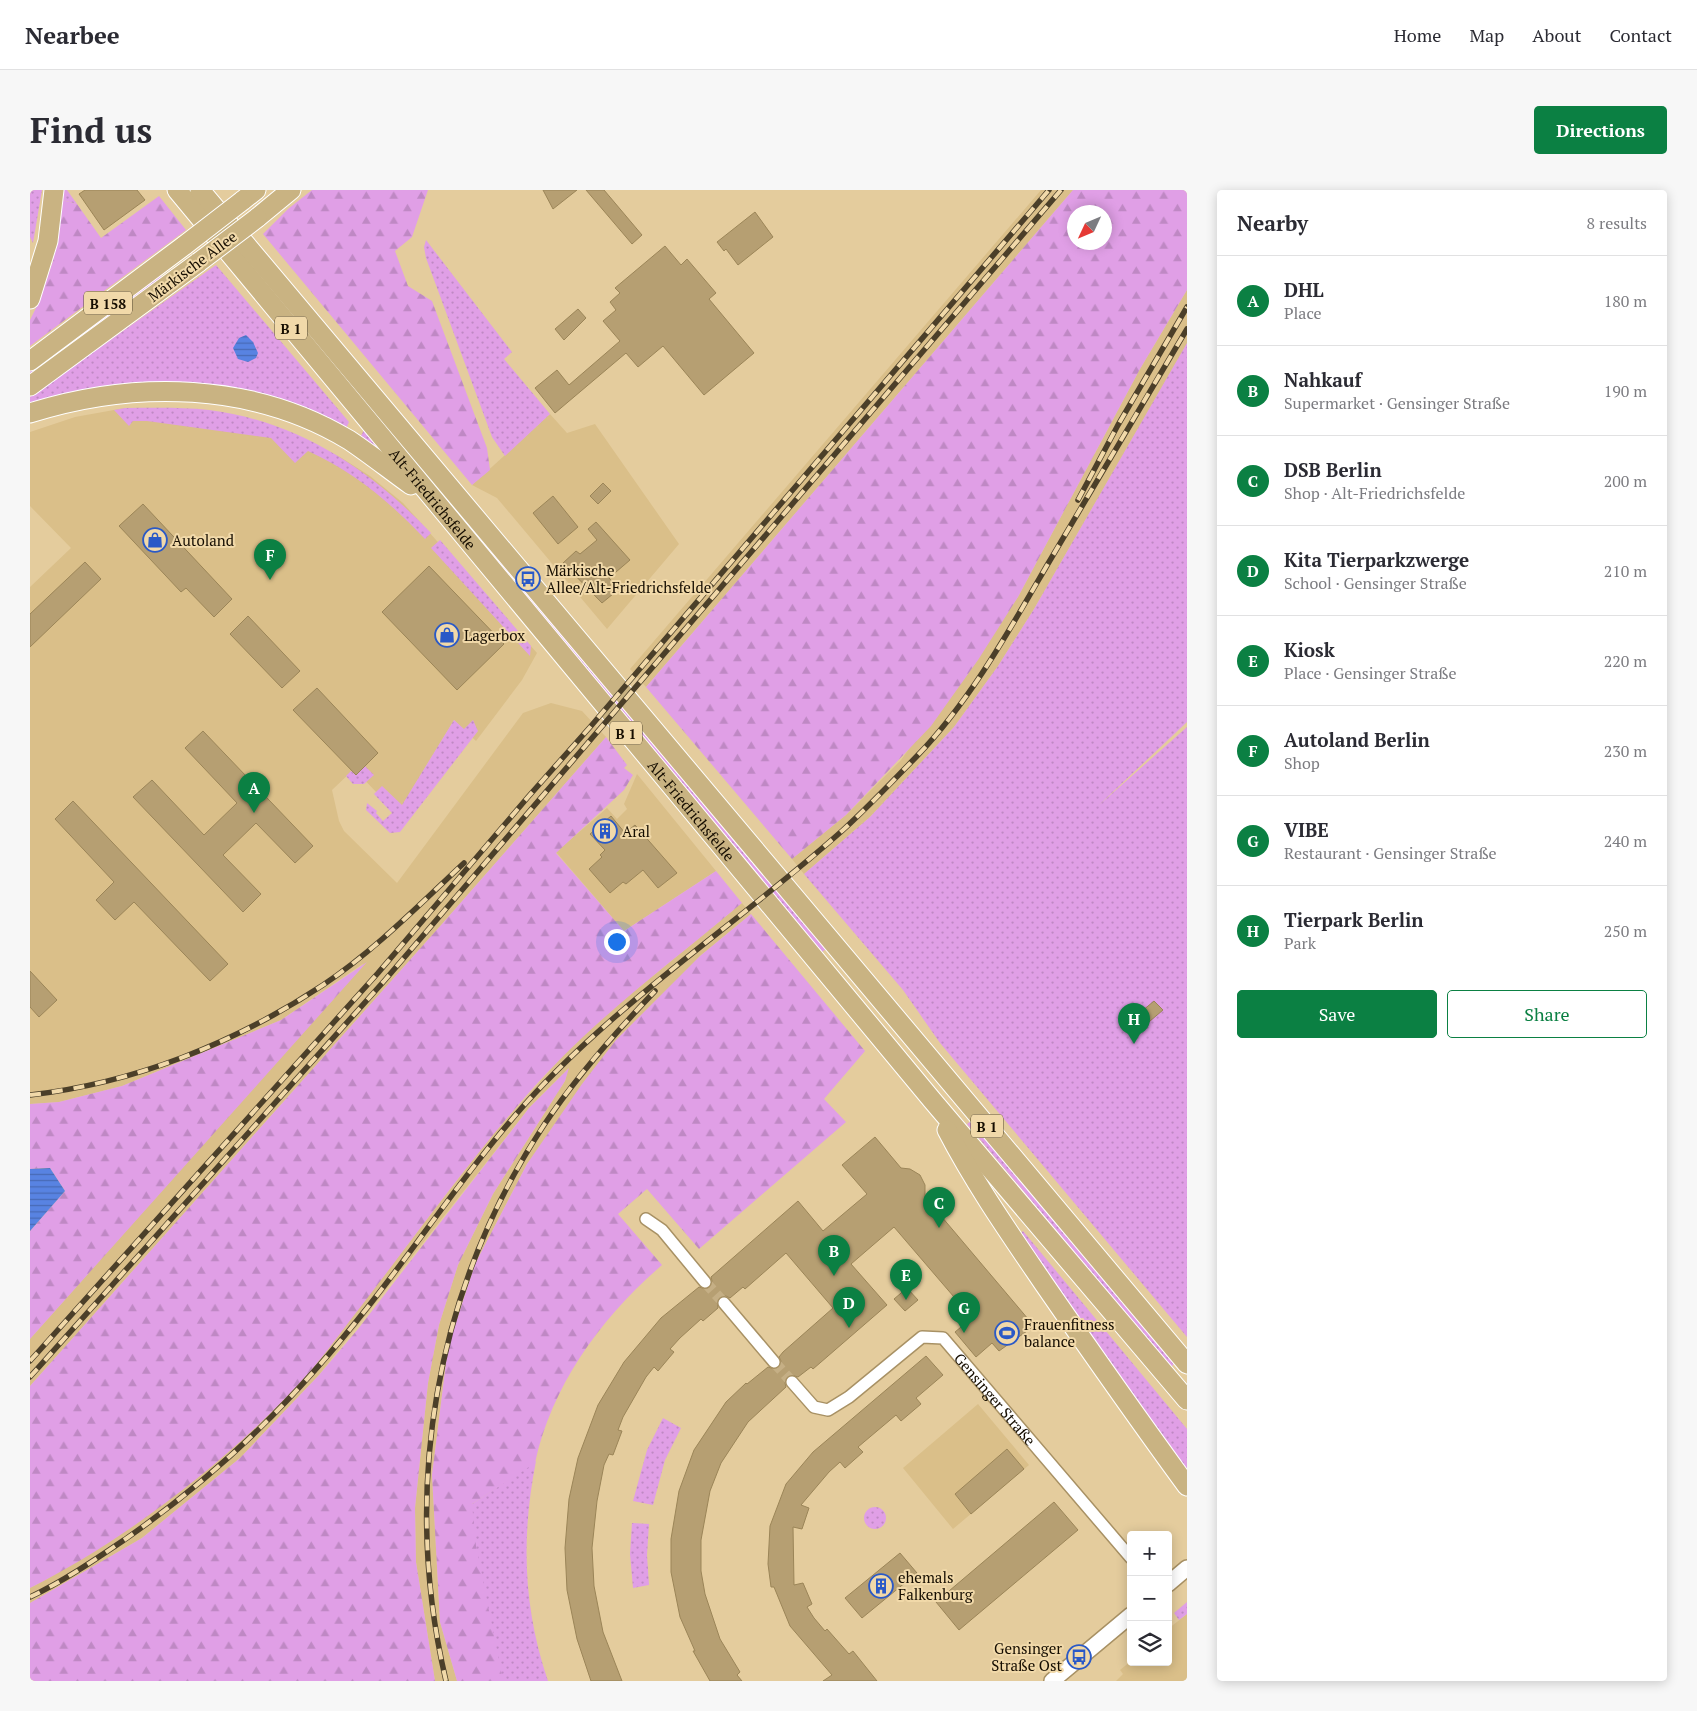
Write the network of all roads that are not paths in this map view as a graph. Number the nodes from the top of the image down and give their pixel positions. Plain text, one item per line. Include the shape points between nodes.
1 (54, 190) edge
2 (177, 190) edge
3 (200, 190) edge
4 (291, 190) edge
5 (249, 195) edge
6 (30, 298) edge
7 (30, 362) edge
8 (30, 386) edge
9 (30, 413) edge
10 (436, 504) junction
11 (932, 1100) junction
12 (646, 1219) dead end
13 (705, 1282) tunnel mouth
14 (724, 1303) tunnel mouth
15 (774, 1362) tunnel mouth
16 (1187, 1364) edge
17 (792, 1382) tunnel mouth
18 (1187, 1400) edge
19 (1187, 1486) edge
20 (1127, 1553) edge
21 (1187, 1568) edge
22 (1172, 1581) edge
23 (1127, 1618) edge
24 (1052, 1681) edge

1 - 6 main road via 48,241
2 - 10 main road, Alt-Friedrichsfelde / B 1
3 - 16 main road, Alt-Friedrichsfelde / B 1
4 - 8 main road, Märkische Allee / B 158, bridge
5 - 7 main road, Märkische Allee / B 158, bridge
9 - 10 main road via 90,396 124,392 192,392 262,403 301,416 349,440
10 - 11 main road, Alt-Friedrichsfelde / B 1
11 - 18 main road, Alt-Friedrichsfelde / B 1
11 - 19 main road via 962,1158 1008,1231
12 - 13 street via 662,1230
14 - 15 street
17 - 20 street, Gensinger Straße via 814,1406 828,1410 851,1396 922,1336 943,1338
21 - 22 street
23 - 24 street

